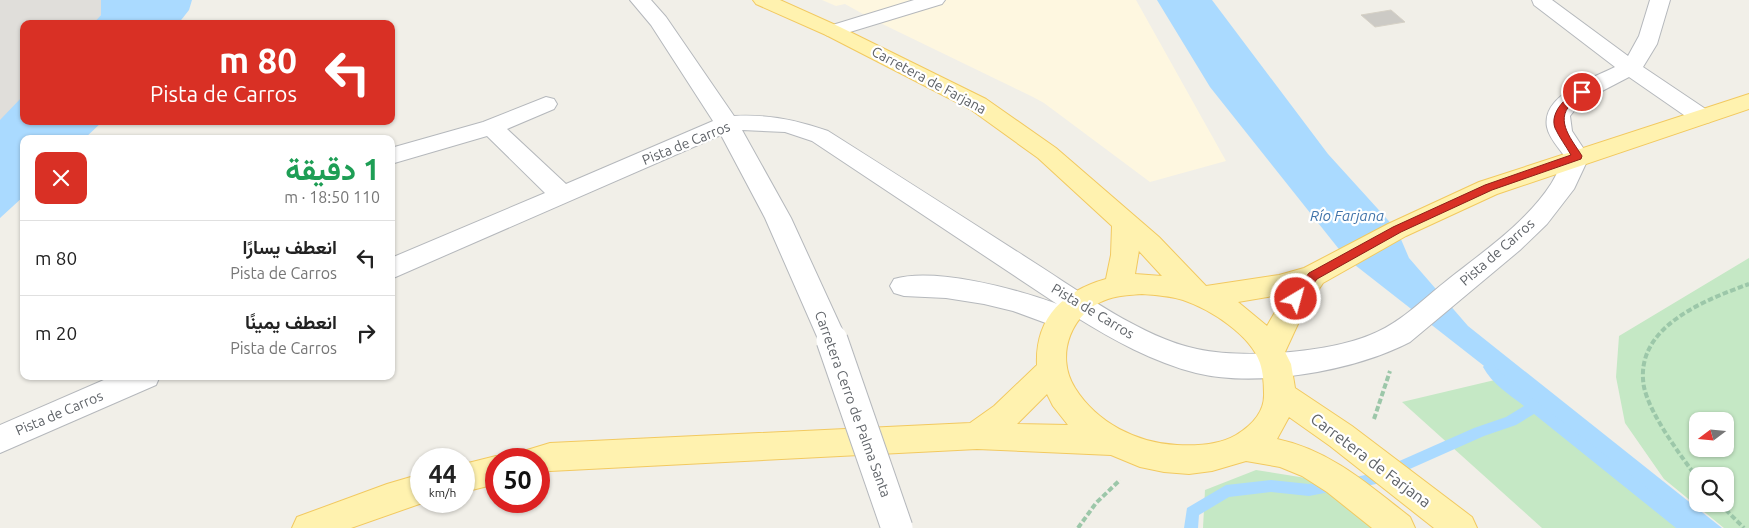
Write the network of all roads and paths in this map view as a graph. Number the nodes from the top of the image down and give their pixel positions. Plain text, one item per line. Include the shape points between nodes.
1 (640, 0) edge
2 (764, 0) edge
3 (935, 0) edge
4 (1660, 0) edge
5 (1541, 1) edge
6 (657, 10) edge
7 (833, 31) junction
8 (1630, 68) junction
9 (1749, 101) edge
10 (546, 104) dead end
11 (1702, 117) junction
12 (728, 124) junction
13 (491, 127) junction
14 (395, 155) edge
15 (1577, 156) junction
16 (562, 195) junction
17 (1126, 222) junction
18 (395, 268) edge
19 (1313, 276) junction
20 (1749, 284) edge
21 (904, 286) dead end
22 (1117, 286) junction
23 (1199, 295) junction
24 (1069, 310) junction
25 (1272, 358) junction
26 (1052, 370) junction
27 (136, 380) edge
28 (1280, 394) junction
29 (977, 436) junction
30 (0, 439) edge
31 (1116, 442) junction
32 (1245, 447) junction
33 (550, 457) edge
34 (1690, 467) edge
35 (410, 492) edge
36 (1728, 512) edge
37 (309, 528) edge
38 (897, 528) edge
39 (1398, 528) edge
40 (1460, 528) edge
41 (1744, 528) edge

1 - 6 street, Carretera Cerro de Palma Santa
2 - 7 main road, Carretera de Farjana
3 - 7 street
4 - 8 street via 1647,46
5 - 8 street
6 - 12 street, Carretera Cerro de Palma Santa
7 - 17 main road, Carretera de Farjana via 978,104 1047,153
8 - 11 street
8 - 15 street via 1582,92 1560,113 1559,126
9 - 11 main road
10 - 13 street
11 - 15 main road
12 - 16 street, Pista de Carros
12 - 24 street, Pista de Carros via 760,121 792,125 820,136
12 - 38 street, Carretera Cerro de Palma Santa, bridge via 778,218 832,340
13 - 14 street
13 - 16 street
15 - 19 main road via 1488,188 1397,230
15 - 25 street, Pista de Carros via 1561,189 1536,220 1405,329 1330,358
16 - 18 street, Pista de Carros
17 - 22 main road via 1127,244
17 - 23 main road, Carretera de Farjana
19 - 23 main road via 1279,285
19 - 25 main road via 1296,299
20 - 34 path via 1714,297 1660,330 1642,362 1647,395
21 - 24 street via 944,286
22 - 23 main road via 1168,286
22 - 24 main road via 1095,292
23 - 25 main road via 1232,312 1254,331
24 - 25 street, Pista de Carros via 1197,361 1241,365
24 - 26 main road via 1054,334
25 - 28 main road
26 - 29 main road via 1006,415
26 - 31 main road via 1064,397 1086,422
27 - 30 street, Pista de Carros
28 - 32 main road via 1275,415 1264,433
28 - 40 main road, Carretera de Farjana via 1341,436
29 - 31 main road
29 - 33 main road
31 - 32 main road via 1170,459 1197,460 1223,456
32 - 39 main road via 1300,459 1327,473
35 - 37 main road
36 - 41 path

